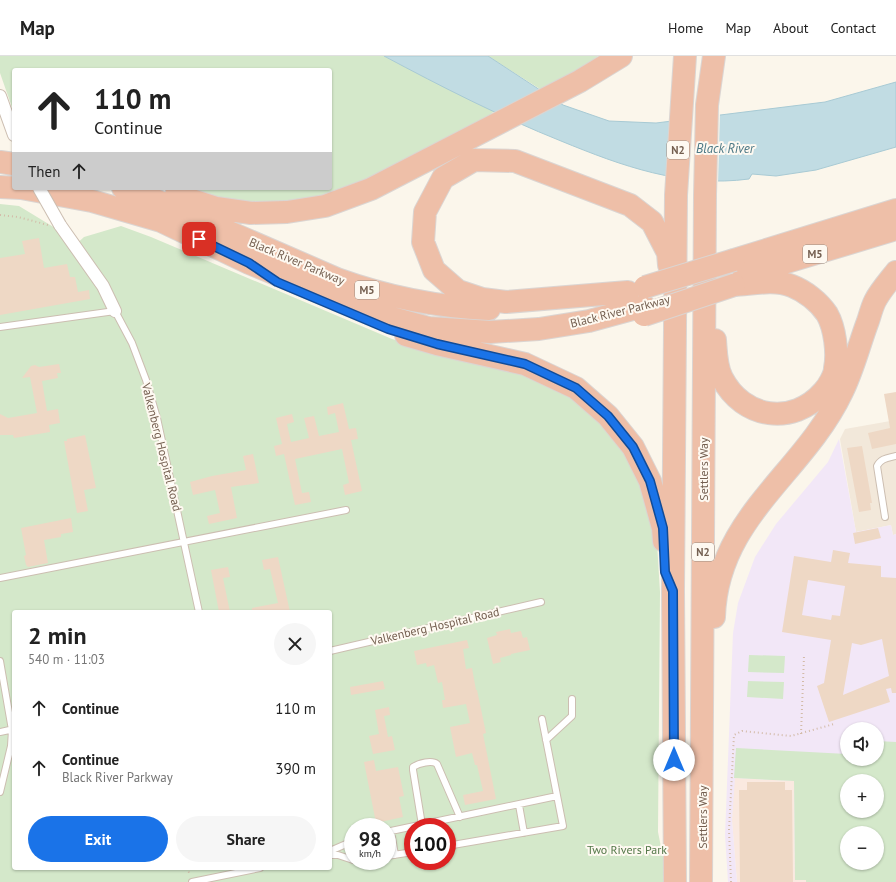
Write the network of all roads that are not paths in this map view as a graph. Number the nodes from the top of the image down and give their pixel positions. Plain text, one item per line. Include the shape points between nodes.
1 (621, 56) edge
2 (685, 56) edge
3 (714, 56) edge
4 (0, 96) edge
5 (12, 129) edge
6 (12, 159) edge
7 (0, 161) edge
8 (12, 164) edge
9 (0, 187) edge
10 (12, 188) edge
11 (32, 190) edge
12 (40, 190) edge
13 (130, 190) edge
14 (160, 190) edge
15 (896, 210) edge
16 (896, 229) edge
17 (249, 263) junction
18 (896, 272) edge
19 (734, 274) junction
20 (705, 298) junction
21 (640, 300) junction
22 (115, 311) junction
23 (676, 322) junction
24 (0, 327) edge
25 (896, 456) edge
26 (346, 510) dead end
27 (885, 517) dead end
28 (184, 542) junction
29 (0, 578) edge
30 (673, 591) junction
31 (541, 602) dead end
32 (199, 610) edge
33 (332, 651) edge
34 (0, 661) edge
35 (572, 699) dead end
36 (542, 719) dead end
37 (702, 722) junction
38 (12, 724) edge
39 (12, 729) edge
40 (0, 732) edge
41 (12, 738) edge
42 (546, 740) junction
43 (0, 792) edge
44 (557, 796) junction
45 (519, 805) junction
46 (460, 817) junction
47 (421, 818) edge
48 (455, 818) edge
49 (524, 832) junction
50 (456, 844) edge
51 (344, 845) edge
52 (332, 849) edge
53 (332, 855) edge
54 (344, 857) edge
55 (250, 870) edge
56 (192, 882) edge
57 (675, 882) edge
58 (701, 882) edge

1 - 14 highway via 580,81 371,189 325,206 287,212 251,213 216,208
2 - 23 highway, N2 via 676,195
3 - 20 highway, Settlers Way / N2 via 707,105
4 - 5 street
6 - 7 highway
7 - 8 highway
9 - 10 highway, Black River Parkway / M5
11 - 17 highway, Black River Parkway / M5 via 92,201 161,221
12 - 22 street, Valkenberg Hospital Road, bridge via 60,225 103,286
13 - 21 highway, Black River Parkway / M5 via 337,279 407,300 461,308 516,310
15 - 19 highway, Black River Parkway / M5
16 - 19 highway, Black River Parkway / M5
17 - 21 highway, Black River Parkway / M5 via 374,313 429,328 490,332 539,329 589,321
17 - 30 highway via 277,282 388,329 437,344 525,364 576,388 608,416 633,447 650,481 663,528 665,572
18 - 37 highway via 875,301 842,392 817,434 744,523 725,561 714,604 713,647
19 - 20 highway via 791,286 809,295 827,315 836,341 836,369 824,391 811,404 792,413 770,414 751,408 734,396 722,378 715,333
19 - 21 highway, Black River Parkway / M5
20 - 37 highway, Settlers Way / N2
21 - 23 highway via 506,302 482,299 458,291 434,270 423,242 425,212 443,178 474,160 515,160 630,204 652,222 668,254
22 - 24 lane
22 - 28 lane, Valkenberg Hospital Road via 132,343 146,380 157,418
23 - 30 highway, N2
25 - 27 lane via 885,458 877,466
26 - 28 lane
28 - 29 lane
28 - 32 lane, Valkenberg Hospital Road
30 - 57 highway, N2
31 - 33 lane, Valkenberg Hospital Road
34 - 38 lane
35 - 42 lane via 572,716
36 - 42 lane
37 - 58 highway, Settlers Way / N2
39 - 40 lane
41 - 43 lane
42 - 44 lane
44 - 45 lane
44 - 49 lane via 563,826
45 - 46 lane
45 - 49 lane
46 - 47 lane via 437,764 432,762 413,766
46 - 48 lane
49 - 50 lane
51 - 52 lane
53 - 54 lane
55 - 56 lane

